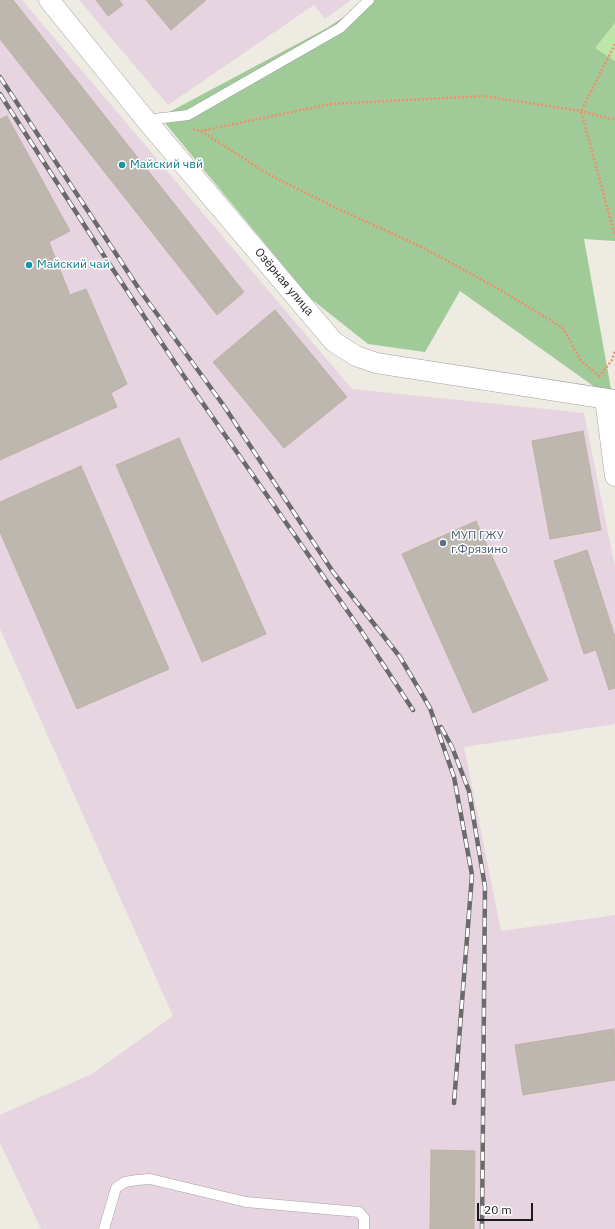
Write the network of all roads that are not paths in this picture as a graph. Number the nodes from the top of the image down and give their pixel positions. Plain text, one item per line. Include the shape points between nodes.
1 (48, 0) edge
2 (369, 0) edge
3 (146, 120) junction
4 (610, 399) edge
5 (615, 476) edge
6 (104, 1229) edge
7 (364, 1229) edge

1 - 3 street, Озёрная улица
2 - 3 lane via 340,28 188,115
3 - 4 street, Озёрная улица via 334,342 356,356 376,363
4 - 5 street
6 - 7 lane via 116,1188 125,1182 150,1179 246,1202 359,1212 364,1218

